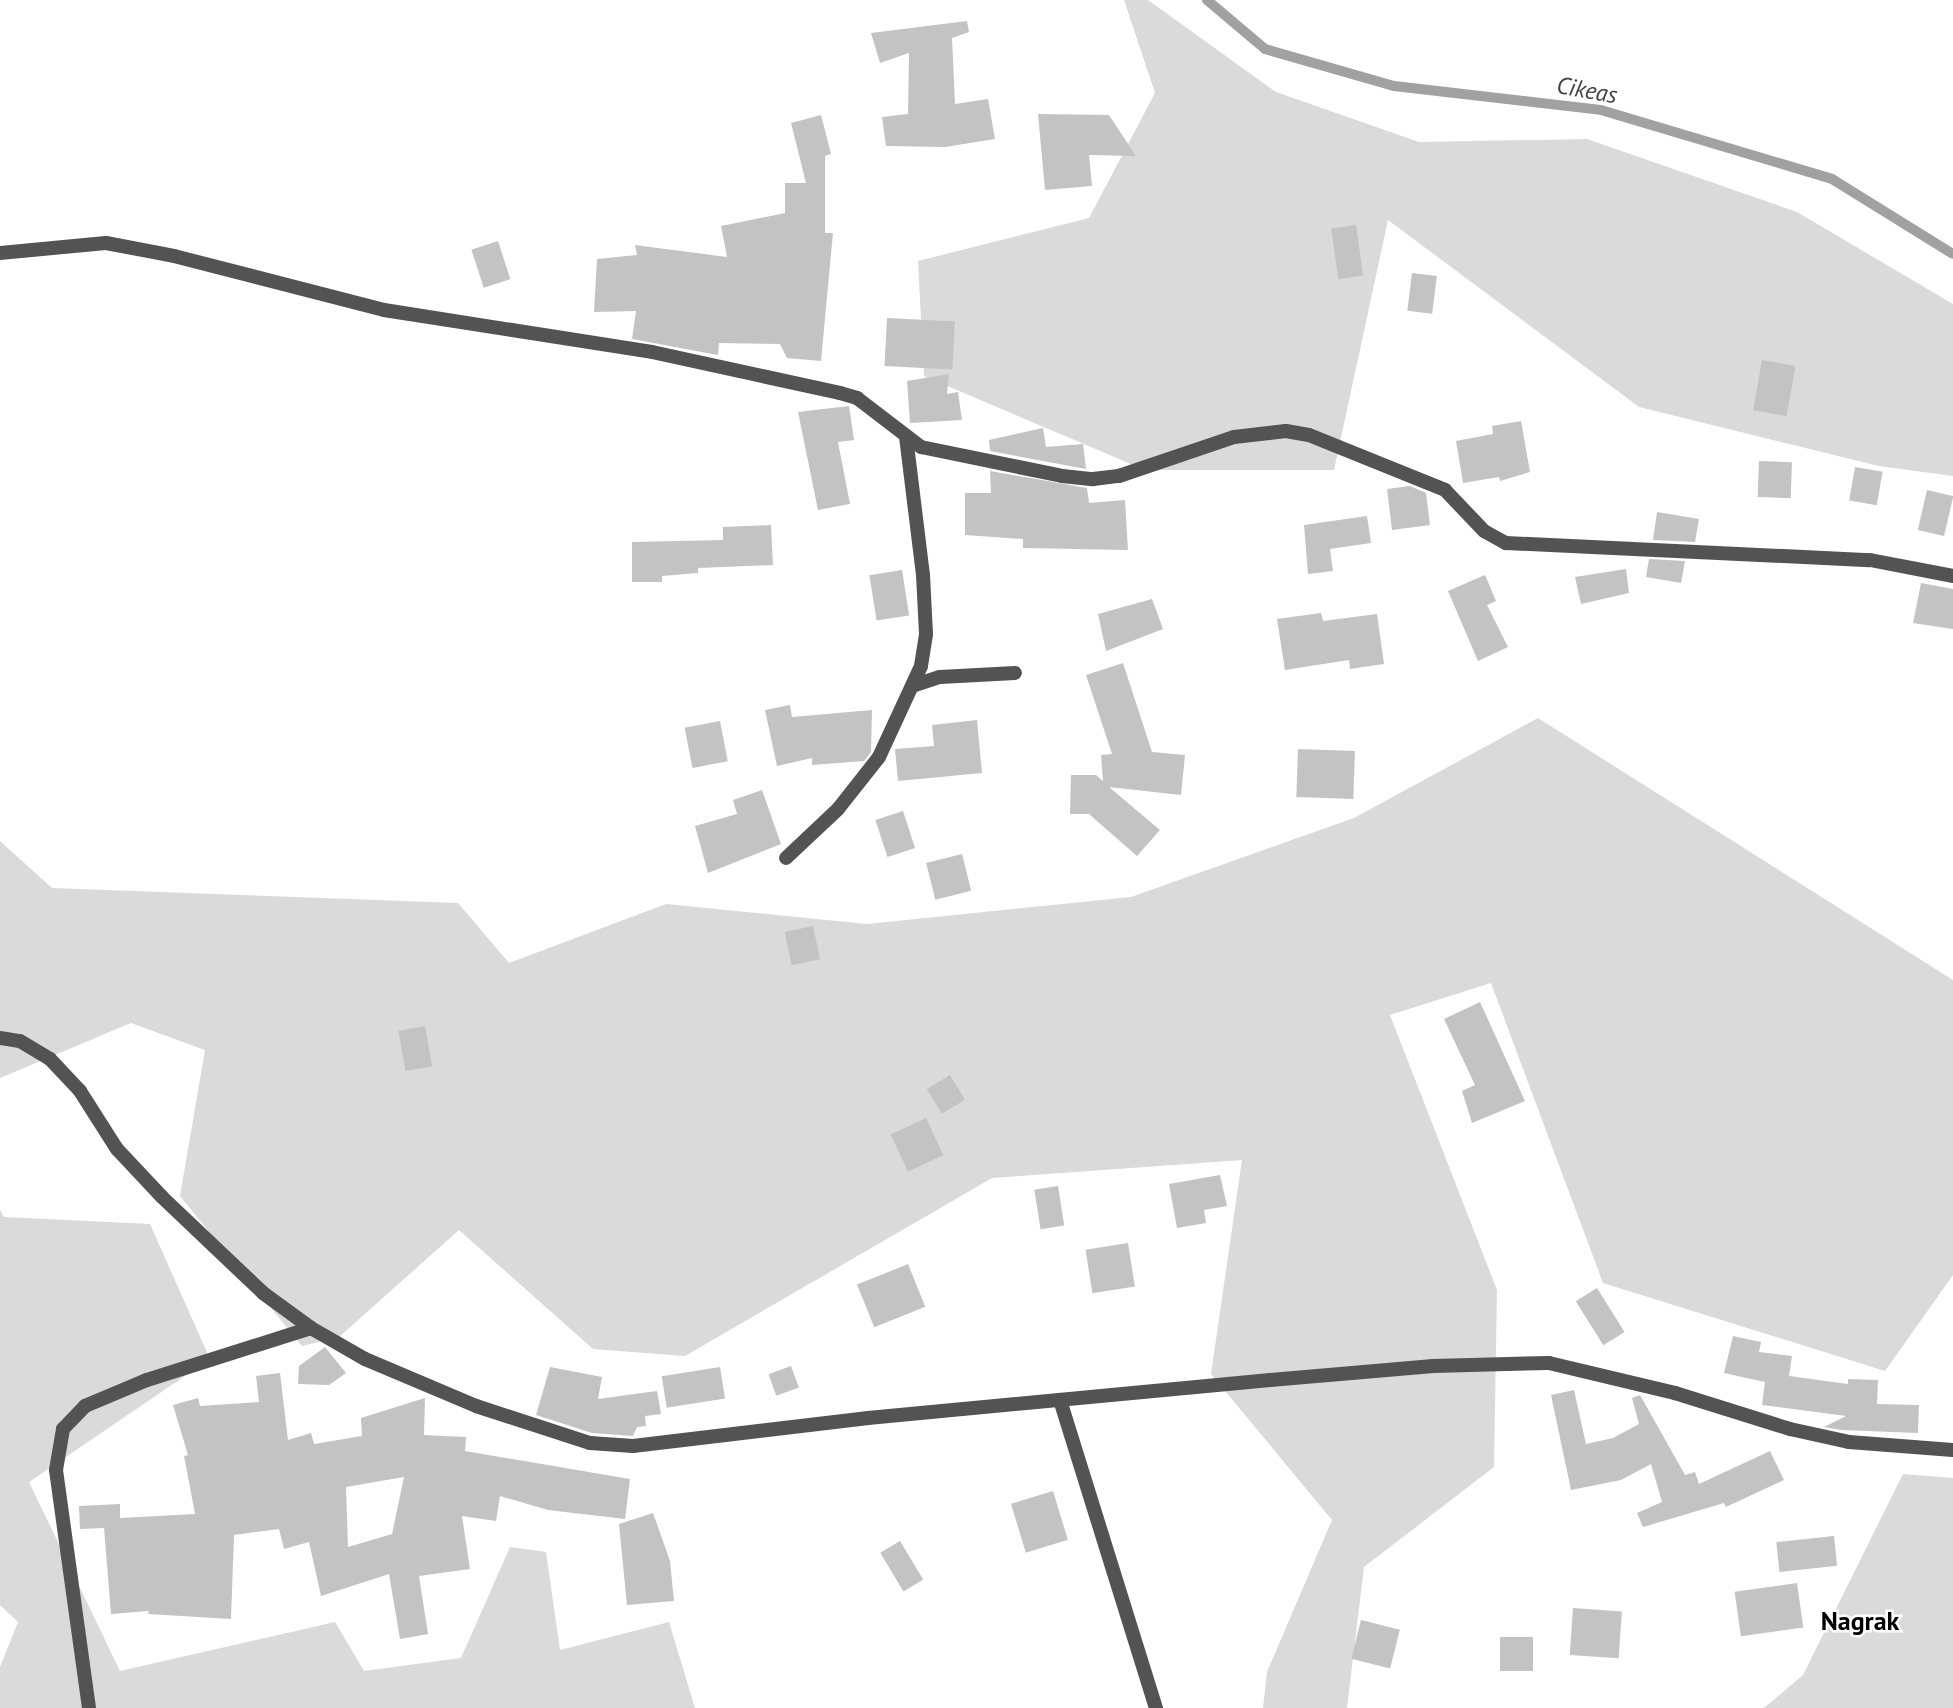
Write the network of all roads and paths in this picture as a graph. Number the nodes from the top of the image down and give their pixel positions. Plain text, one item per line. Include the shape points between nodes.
1 (0, 253) edge
2 (906, 436) junction
3 (1953, 576) edge
4 (1015, 673) dead end
5 (915, 685) junction
6 (786, 858) dead end
7 (0, 1038) edge
8 (311, 1328) junction
9 (1060, 1400) junction
10 (1953, 1450) edge
11 (89, 1708) edge
12 (1156, 1708) edge

1 - 2 street via 106,243 384,310 652,352 857,398
2 - 3 street via 921,447 979,461 1093,479 1119,476 1234,437 1286,431 1309,435 1445,490 1484,531 1506,543 1870,560
2 - 5 street via 926,634
4 - 5 street via 940,677
5 - 6 street via 879,757 838,809
7 - 8 street via 20,1041 50,1059 80,1091 117,1149 162,1197 263,1293
8 - 9 street via 365,1359 477,1406 590,1443 633,1447
8 - 11 street via 147,1380 85,1406 63,1429 56,1470
9 - 10 street via 1433,1366 1549,1363 1628,1380 1814,1435
9 - 12 street

